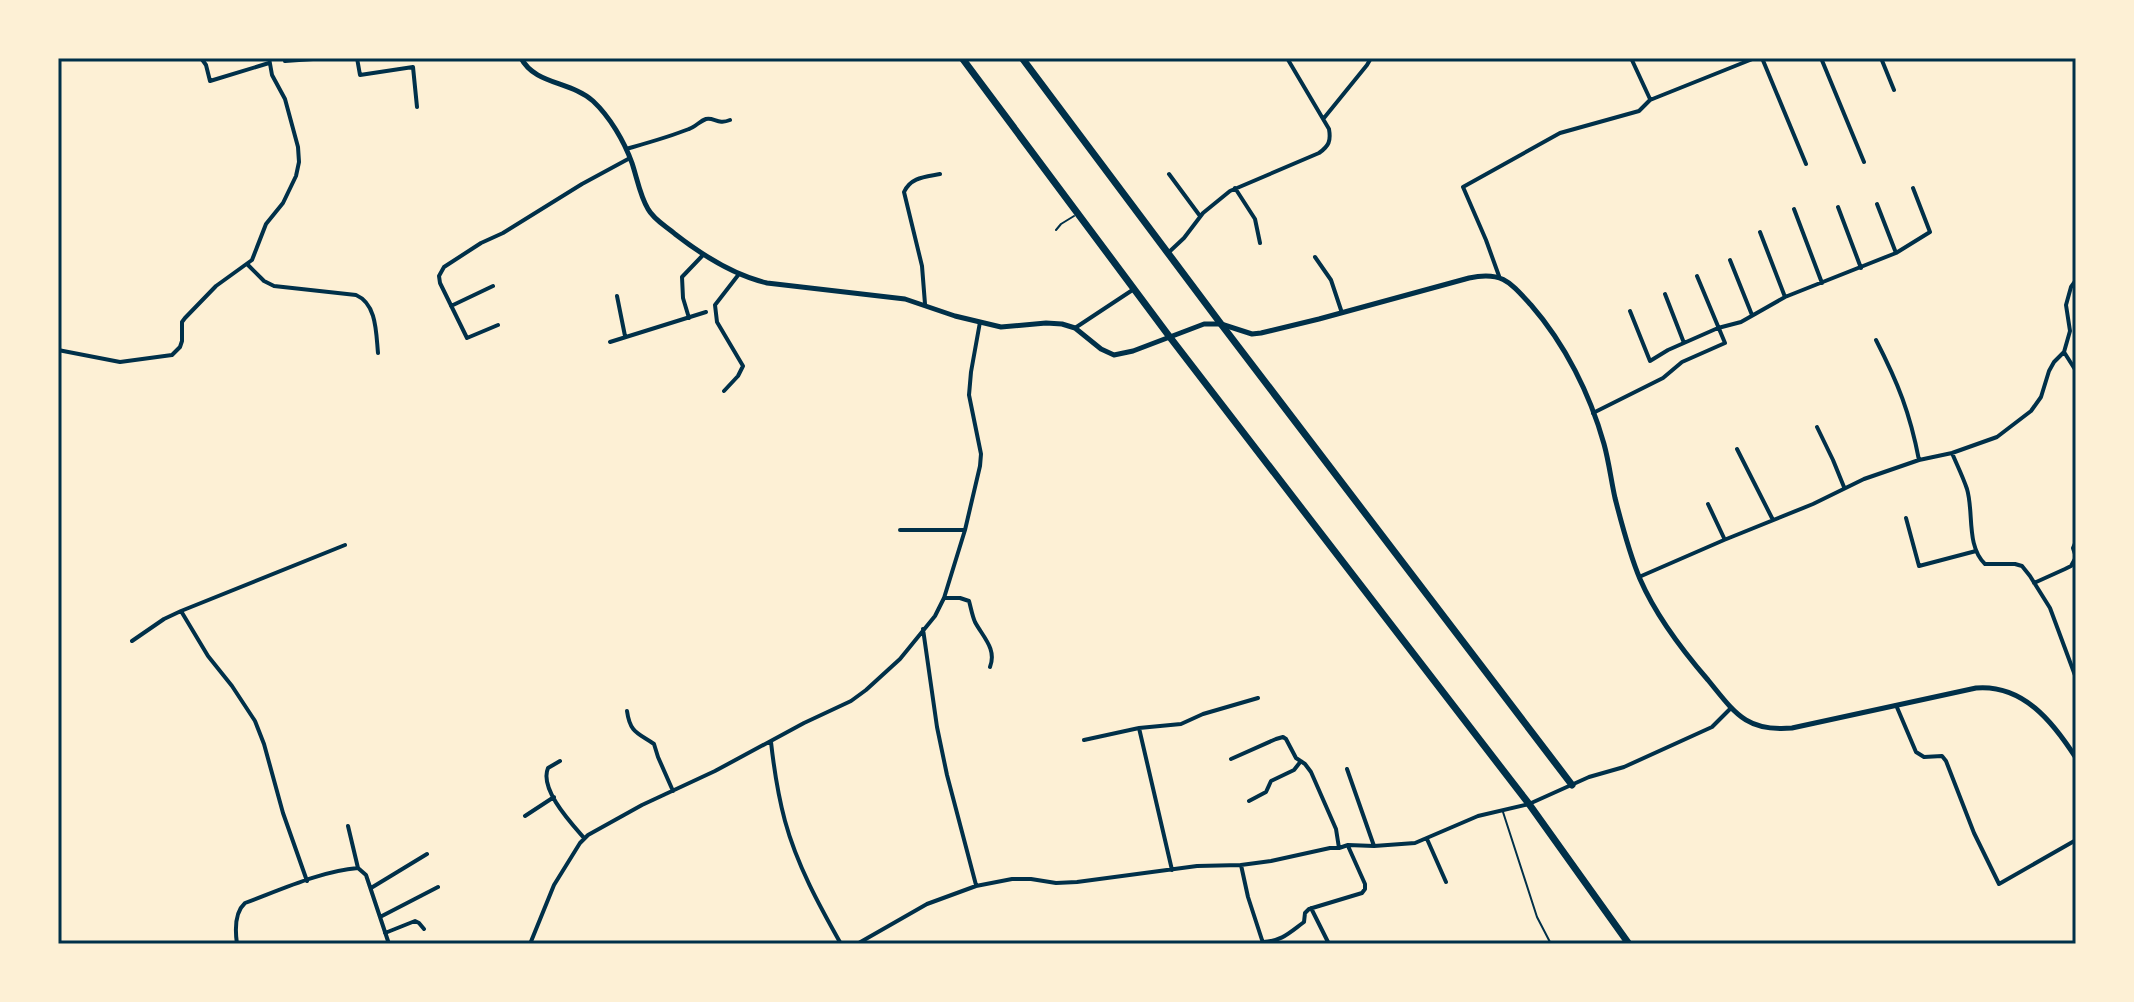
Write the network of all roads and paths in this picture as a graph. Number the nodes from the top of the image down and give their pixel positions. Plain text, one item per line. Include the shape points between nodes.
1 (201, 58) edge
2 (327, 58) edge
3 (357, 58) edge
4 (521, 58) edge
5 (978, 58) edge
6 (1022, 58) edge
7 (1287, 58) edge
8 (1371, 58) edge
9 (1631, 58) edge
10 (1755, 58) edge
11 (1762, 58) edge
12 (1821, 58) edge
13 (1881, 58) edge
14 (269, 60) edge
15 (285, 61) dead end
16 (965, 62) edge
17 (1894, 90) dead end
18 (1650, 100) junction
19 (417, 107) dead end
20 (1324, 118) junction
21 (730, 120) dead end
22 (626, 149) junction
23 (630, 158) junction
24 (1864, 162) dead end
25 (1806, 164) dead end
26 (940, 174) dead end
27 (1169, 174) dead end
28 (1235, 188) junction
29 (1913, 188) dead end
30 (1877, 204) dead end
31 (1838, 207) dead end
32 (1794, 209) dead end
33 (1078, 213) junction
34 (1200, 216) junction
35 (1056, 230) dead end
36 (1760, 232) dead end
37 (1260, 243) dead end
38 (1168, 253) junction
39 (1896, 253) junction
40 (703, 255) junction
41 (1315, 257) dead end
42 (1730, 260) dead end
43 (248, 265) junction
44 (1861, 268) junction
45 (739, 274) junction
46 (1499, 276) junction
47 (1697, 276) dead end
48 (2076, 280) edge
49 (1822, 283) junction
50 (493, 286) dead end
51 (1135, 289) junction
52 (1665, 294) dead end
53 (617, 296) dead end
54 (1785, 297) junction
55 (925, 304) junction
56 (451, 306) junction
57 (1630, 311) dead end
58 (706, 312) dead end
59 (1342, 313) junction
60 (1752, 315) junction
61 (689, 318) junction
62 (980, 322) junction
63 (1221, 324) junction
64 (498, 325) dead end
65 (1075, 328) junction
66 (1718, 328) junction
67 (1169, 336) junction
68 (625, 338) junction
69 (1876, 340) dead end
70 (610, 342) dead end
71 (1684, 343) junction
72 (58, 350) edge
73 (2064, 352) junction
74 (378, 353) dead end
75 (2073, 361) edge
76 (2076, 371) edge
77 (724, 391) dead end
78 (1593, 413) junction
79 (1817, 427) dead end
80 (1737, 449) dead end
81 (1952, 453) junction
82 (1919, 460) junction
83 (1844, 488) junction
84 (1708, 504) dead end
85 (1906, 518) dead end
86 (1773, 520) junction
87 (900, 530) dead end
88 (965, 530) junction
89 (1724, 540) junction
90 (2076, 541) edge
91 (345, 545) dead end
92 (1977, 550) junction
93 (1639, 577) junction
94 (2034, 583) junction
95 (944, 598) junction
96 (181, 611) junction
97 (923, 629) junction
98 (132, 641) dead end
99 (990, 667) dead end
100 (2076, 678) edge
101 (1258, 698) dead end
102 (1896, 705) junction
103 (1731, 708) junction
104 (627, 711) dead end
105 (1139, 728) junction
106 (1084, 740) dead end
107 (771, 742) junction
108 (2076, 758) edge
109 (1231, 759) dead end
110 (560, 761) dead end
111 (1301, 761) junction
112 (1347, 769) dead end
113 (1572, 785) junction
114 (673, 791) junction
115 (554, 797) junction
116 (1249, 801) dead end
117 (1529, 804) junction
118 (1502, 811) junction
119 (525, 816) dead end
120 (348, 826) dead end
121 (584, 838) junction
122 (1427, 839) junction
123 (2076, 840) edge
124 (1348, 845) junction
125 (1374, 846) junction
126 (1339, 848) junction
127 (427, 854) dead end
128 (1241, 865) junction
129 (358, 868) junction
130 (1172, 870) junction
131 (307, 881) junction
132 (1446, 882) dead end
133 (976, 886) junction
134 (438, 887) dead end
135 (371, 888) junction
136 (1311, 908) junction
137 (380, 917) junction
138 (424, 929) dead end
139 (385, 933) junction
140 (387, 943) edge
141 (1263, 943) edge
142 (237, 944) edge
143 (530, 944) edge
144 (841, 944) edge
145 (857, 944) edge
146 (1329, 944) edge
147 (1551, 944) edge
148 (1629, 944) edge

1 - 14 street via 210,81
2 - 15 street
3 - 19 street via 360,75 413,67
4 - 22 street via 530,72 594,101
5 - 16 highway
6 - 38 highway
7 - 20 street
8 - 20 street
9 - 18 street
10 - 18 street
11 - 25 street
12 - 24 street
13 - 17 street
14 - 43 street via 285,99 299,162 289,192 266,224
16 - 33 highway
18 - 46 street via 1639,111 1560,133 1463,187
20 - 28 street via 1331,140 1327,147
21 - 22 street via 707,119
22 - 23 street
23 - 40 street via 650,213
23 - 56 street via 444,267 440,283
26 - 55 street via 914,180 904,192 922,266
27 - 34 street
28 - 34 street
28 - 37 street via 1255,219
29 - 39 street via 1930,232
30 - 39 street
31 - 44 street
32 - 49 street
33 - 35 lane
33 - 51 highway
34 - 38 street
36 - 54 street
38 - 63 highway
39 - 44 street
40 - 45 street
40 - 61 street via 682,277
41 - 59 street via 1331,280
42 - 60 street
43 - 72 street via 216,286 185,318 180,347 172,355 120,362
43 - 74 street via 274,286 362,297 373,315
44 - 49 street
45 - 55 street via 767,283
45 - 77 street via 715,305 717,322 743,366
46 - 59 street via 1469,278
46 - 78 street via 1554,335
47 - 66 street
48 - 73 street via 2066,305 2070,331
49 - 54 street
50 - 56 street
51 - 65 street
51 - 67 highway
52 - 71 street
53 - 68 street
54 - 60 street
55 - 62 street
56 - 64 street via 467,338
57 - 71 street via 1650,361
58 - 61 street
59 - 63 street via 1252,334
60 - 66 street
61 - 68 street
62 - 65 street
62 - 88 street via 969,395 981,454
63 - 67 street
63 - 113 highway
65 - 67 street via 1114,355
66 - 71 street
66 - 78 street via 1725,343
67 - 117 highway
68 - 70 street
69 - 82 street via 1902,392
73 - 75 street
73 - 81 street via 2031,411 1997,437
75 - 76 street
78 - 93 street
79 - 83 street
80 - 86 street
81 - 82 street
81 - 92 street via 1967,488
82 - 83 street
83 - 86 street
84 - 89 street
85 - 92 street via 1919,566
86 - 89 street
87 - 88 street
88 - 95 street
89 - 93 street
90 - 94 street via 2071,566
91 - 96 street
92 - 94 street via 1985,564 2022,566
93 - 103 street via 1671,633
94 - 100 street via 2050,608
95 - 97 street
95 - 99 street via 969,601 989,645
96 - 98 street
96 - 131 street via 255,721
97 - 107 street via 866,690
97 - 133 street via 947,775
101 - 105 street via 1181,724
102 - 103 street via 1777,729 1756,726
102 - 108 street via 1976,688 1999,689 2047,718
102 - 123 street via 1916,752 1946,761 1999,884
103 - 113 street via 1712,727
104 - 114 street via 637,734 655,745
105 - 106 street
105 - 130 street
107 - 114 street
107 - 144 street via 790,839
109 - 111 street via 1283,737
110 - 115 street via 546,774
111 - 116 street
111 - 126 street via 1336,829
112 - 125 street
113 - 117 street
114 - 121 street
115 - 119 street
115 - 121 street
117 - 118 street
117 - 148 highway
118 - 122 street
118 - 147 lane
120 - 129 street
121 - 143 street via 554,885
122 - 125 street
122 - 132 street
124 - 125 street
124 - 126 street
124 - 136 street via 1365,889
126 - 128 street
127 - 135 street
128 - 130 street
128 - 141 street
129 - 131 street
129 - 135 street
130 - 133 street via 1056,883 1012,879
131 - 142 street via 242,905
133 - 145 street via 927,904
134 - 137 street
135 - 137 street
136 - 141 street via 1304,922 1284,937
136 - 146 street
137 - 139 street
138 - 139 street via 415,921
139 - 140 street

